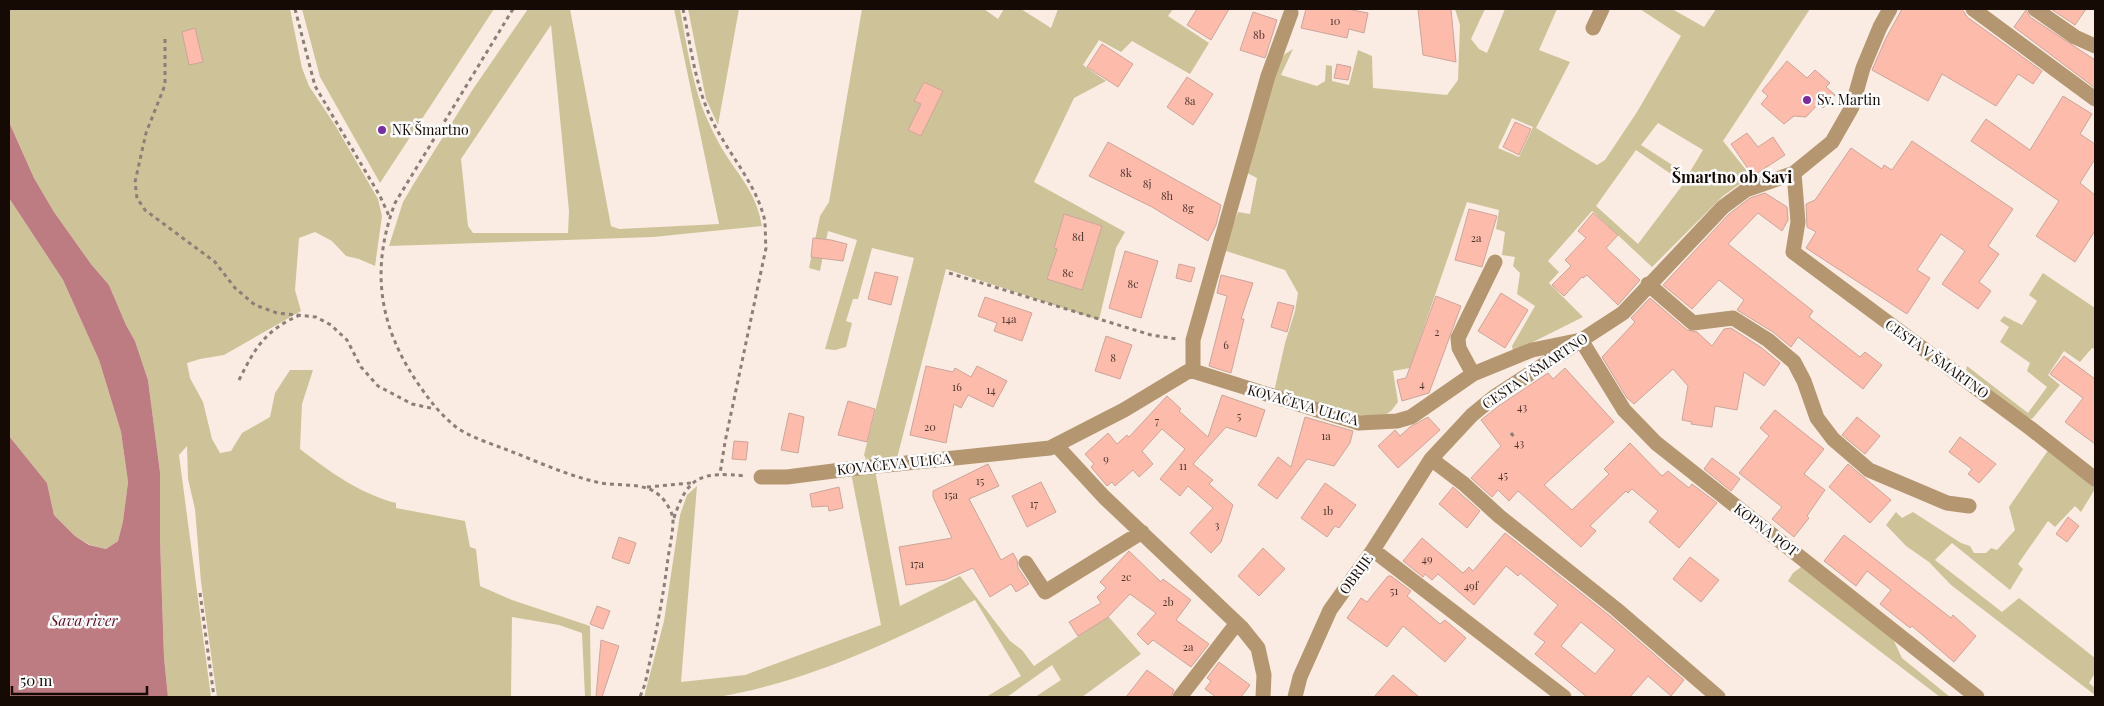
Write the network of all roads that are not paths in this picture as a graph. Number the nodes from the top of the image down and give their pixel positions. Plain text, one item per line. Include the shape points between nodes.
1 (1602, 9) edge
2 (1890, 9) edge
3 (1973, 9) edge
4 (2035, 9) edge
5 (1290, 13) dead end
6 (1593, 28) dead end
7 (2095, 46) edge
8 (2095, 99) edge
9 (1794, 173) junction
10 (1495, 262) dead end
11 (1648, 284) junction
12 (1581, 340) junction
13 (1194, 371) junction
14 (1473, 374) junction
15 (1056, 445) junction
16 (1431, 459) junction
17 (761, 477) road end
18 (2095, 479) edge
19 (1969, 506) dead end
20 (1142, 532) junction
21 (1373, 550) junction
22 (1026, 563) dead end
23 (1237, 623) junction
24 (1180, 697) edge
25 (1263, 697) edge
26 (1295, 697) edge
27 (1564, 697) edge
28 (1718, 697) edge
29 (1977, 697) edge

1 - 6 street
2 - 9 street, CESTA V ŠMARTNO via 1862,68 1852,107 1832,142
3 - 8 street
4 - 7 street via 2075,37
5 - 13 street via 1268,76 1193,340
9 - 11 street, CESTA V ŠMARTNO via 1746,190 1722,207
9 - 18 street, CESTA V ŠMARTNO via 1798,222 1793,252
10 - 14 street via 1458,338 1459,348
11 - 12 street, CESTA V ŠMARTNO via 1623,312
11 - 19 street via 1693,323 1733,318 1768,340 1794,362 1817,418 1833,439 1869,470 1947,503
12 - 14 street, KOVAČEVA ULICA via 1532,350
12 - 16 street, CESTA V ŠMARTNO via 1472,415
12 - 29 street, KOPNA POT via 1624,410 1656,443
13 - 14 street, KOVAČEVA ULICA via 1359,423 1397,422 1411,416
13 - 15 street, KOVAČEVA ULICA
15 - 17 street, KOVAČEVA ULICA via 786,477
15 - 20 street
16 - 21 street, OBRIJE
16 - 28 street via 1616,609
20 - 22 street via 1045,592
20 - 23 street
21 - 26 street, OBRIJE via 1330,610 1300,677
21 - 27 street
23 - 24 street
23 - 25 street via 1258,648 1264,675

